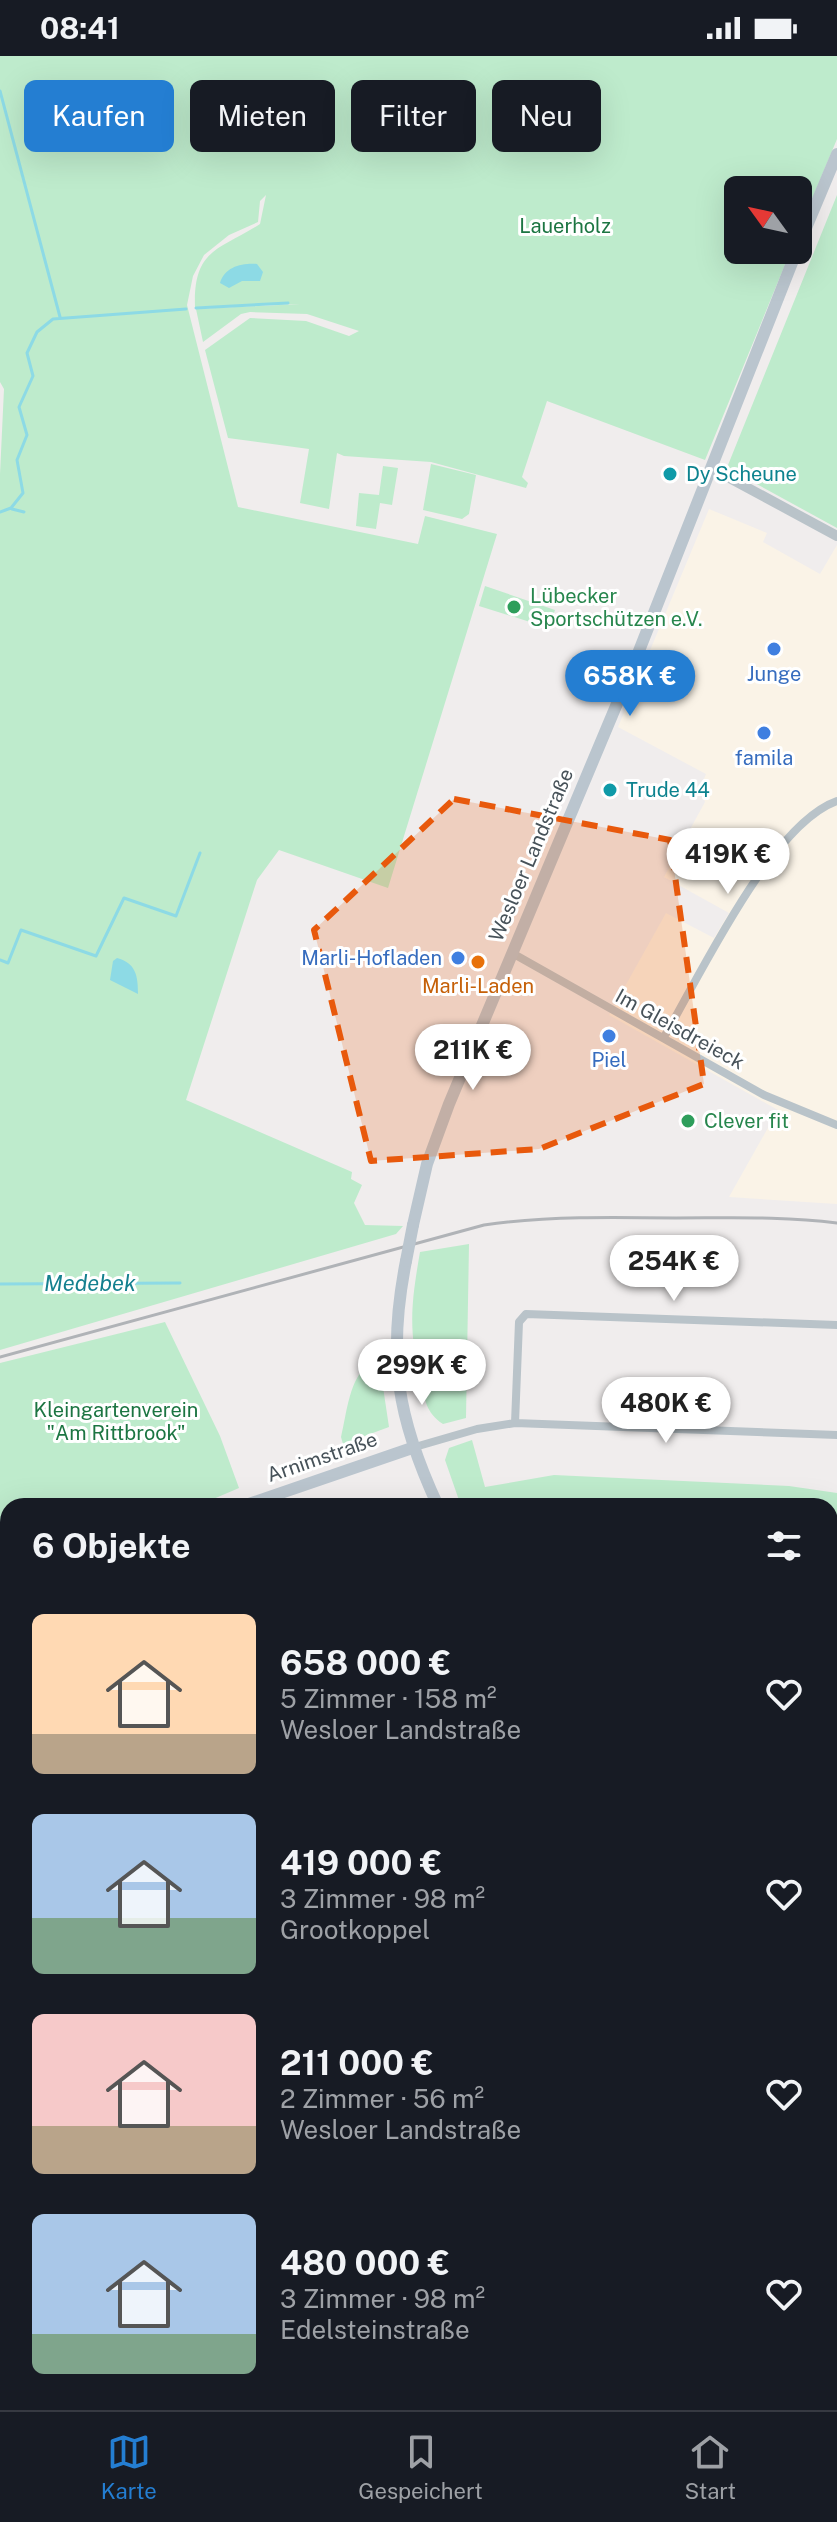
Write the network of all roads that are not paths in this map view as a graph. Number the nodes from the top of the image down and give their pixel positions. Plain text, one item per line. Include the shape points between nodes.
1 (837, 154) edge
2 (812, 213) edge
3 (791, 264) edge
4 (711, 468) junction
5 (837, 536) edge
6 (837, 801) edge
7 (512, 953) junction
8 (664, 1037) junction
9 (837, 1125) edge
10 (837, 1325) edge
11 (515, 1423) junction
12 (837, 1435) edge
13 (415, 1447) junction
14 (266, 1498) edge
15 (435, 1498) edge

1 - 2 main road, Wesloer Landstraße
3 - 4 main road, Wesloer Landstraße
4 - 5 street
4 - 7 main road, Wesloer Landstraße
6 - 8 street via 797,825 777,850
7 - 8 street, Im Gleisdreieck
7 - 13 main road, Wesloer Landstraße, bridge via 427,1164 413,1225 394,1342 396,1375
8 - 9 street, Im Gleisdreieck via 764,1095
10 - 11 street via 526,1314 521,1318
11 - 12 street
11 - 13 street
13 - 14 main road, Arnimstraße
13 - 15 main road, Wesloer Landstraße

